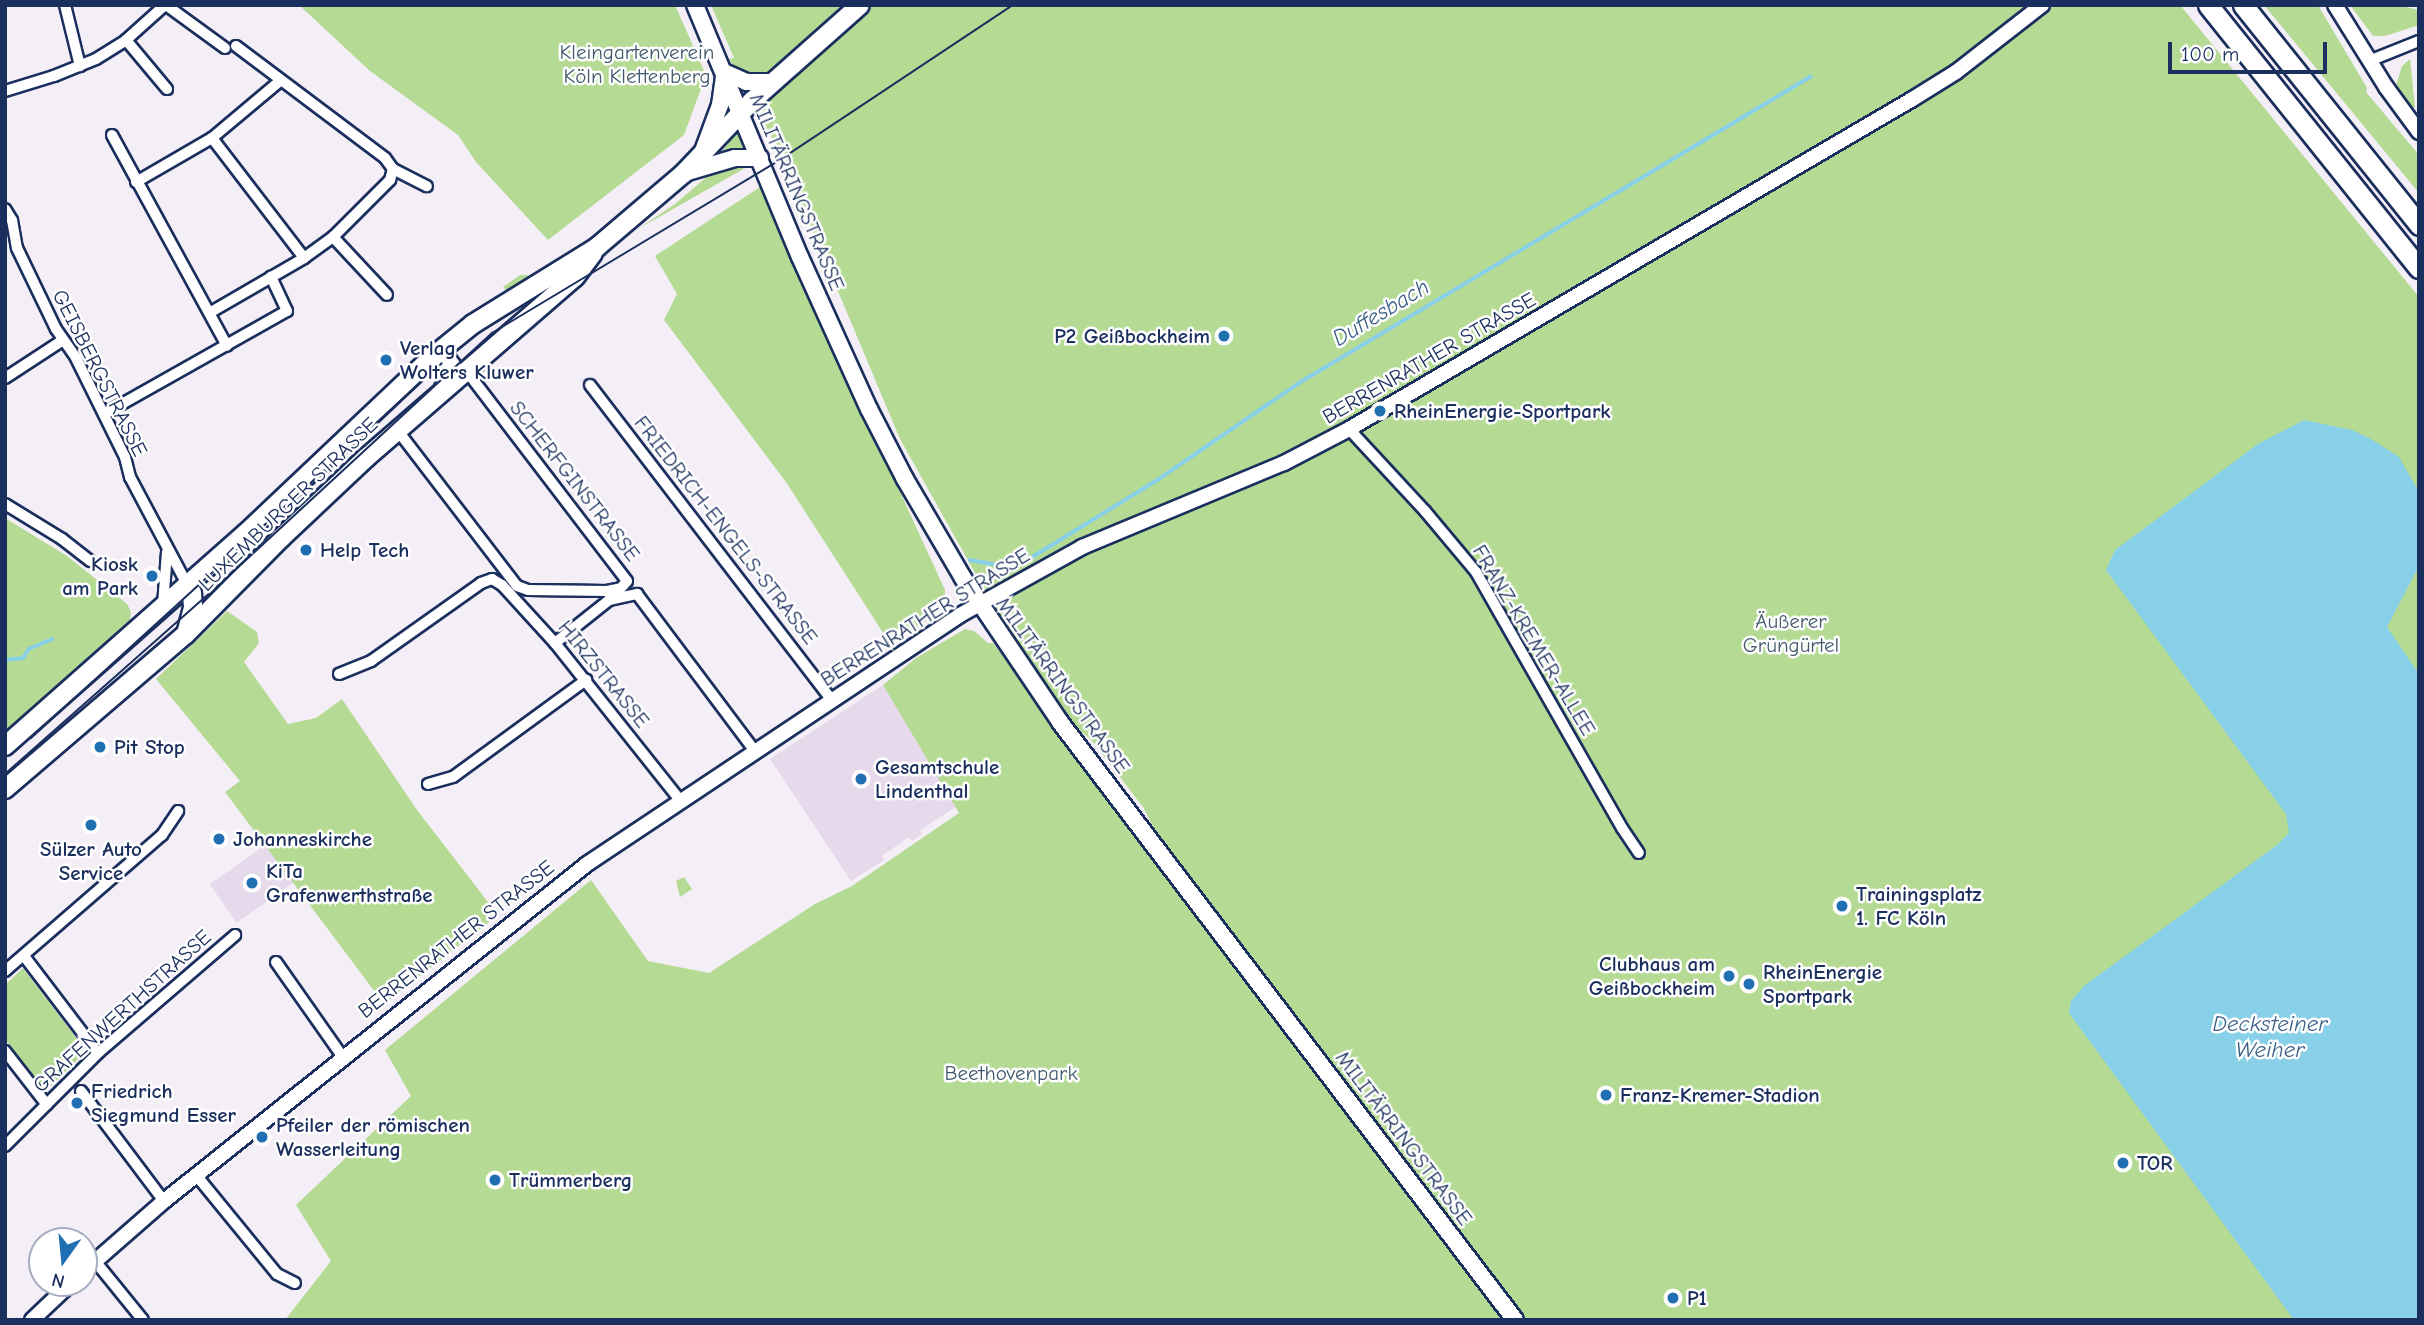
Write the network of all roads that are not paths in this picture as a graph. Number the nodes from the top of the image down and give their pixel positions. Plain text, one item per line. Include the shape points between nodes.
1 (65, 5) edge
2 (165, 5) edge
3 (695, 5) edge
4 (860, 5) edge
5 (2042, 5) edge
6 (2208, 5) edge
7 (2244, 5) edge
8 (2335, 5) edge
9 (126, 40) junction
10 (2419, 41) edge
11 (2369, 61) junction
12 (80, 66) junction
13 (724, 72) junction
14 (281, 80) junction
15 (773, 82) junction
16 (166, 89) dead end
17 (5, 91) edge
18 (741, 111) junction
19 (2419, 132) edge
20 (112, 135) dead end
21 (212, 138) junction
22 (702, 154) junction
23 (760, 158) junction
24 (393, 169) junction
25 (684, 173) junction
26 (136, 182) junction
27 (427, 186) dead end
28 (5, 209) edge
29 (2419, 225) edge
30 (333, 237) junction
31 (597, 247) junction
32 (304, 258) junction
33 (2419, 268) edge
34 (271, 276) junction
35 (387, 295) dead end
36 (211, 312) junction
37 (63, 341) junction
38 (228, 346) junction
39 (431, 358) junction
40 (467, 372) junction
41 (5, 378) edge
42 (590, 385) dead end
43 (440, 396) junction
44 (104, 414) junction
45 (1349, 429) junction
46 (398, 431) junction
47 (5, 504) edge
48 (167, 551) junction
49 (90, 561) dead end
50 (189, 588) junction
51 (223, 595) junction
52 (163, 605) junction
53 (979, 605) junction
54 (186, 634) junction
55 (555, 643) junction
56 (339, 674) dead end
57 (586, 680) junction
58 (831, 699) junction
59 (5, 746) edge
60 (754, 750) junction
61 (428, 784) dead end
62 (5, 789) edge
63 (680, 800) junction
64 (178, 811) dead end
65 (1639, 853) dead end
66 (235, 935) dead end
67 (24, 956) junction
68 (276, 962) dead end
69 (5, 971) edge
70 (5, 1051) edge
71 (98, 1053) junction
72 (342, 1056) junction
73 (80, 1091) dead end
74 (47, 1105) junction
75 (5, 1146) edge
76 (196, 1175) junction
77 (164, 1201) junction
78 (98, 1258) edge
79 (98, 1265) edge
80 (295, 1283) dead end
81 (56, 1297) edge
82 (32, 1320) edge
83 (143, 1320) edge
84 (1515, 1320) edge

1 - 12 street
2 - 9 street
2 - 14 street
3 - 13 main road, MILITÄRRINGSTRASSE
4 - 15 main road, LUXEMBURGER STRASSE
5 - 45 street, BERRENRATHER STRASSE via 1912,100
6 - 33 highway
7 - 29 highway
8 - 11 street
9 - 12 street
9 - 16 street
10 - 11 street
11 - 19 street
12 - 17 street
13 - 15 main road via 746,82
13 - 18 main road, MILITÄRRINGSTRASSE
13 - 22 main road via 719,105
14 - 21 street
14 - 24 street via 385,158
15 - 18 main road, LUXEMBURGER STRASSE
18 - 22 main road, LUXEMBURGER STRASSE
18 - 23 main road, MILITÄRRINGSTRASSE
20 - 26 street
21 - 26 street
21 - 32 street
22 - 25 main road, LUXEMBURGER STRASSE
23 - 25 main road via 735,158
23 - 53 main road, MILITÄRRINGSTRASSE via 869,409
24 - 27 street
24 - 30 street via 390,180
25 - 31 main road, LUXEMBURGER STRASSE
26 - 36 street
28 - 37 street, GEISBERGSTRASSE via 17,248
30 - 32 street
30 - 35 street
31 - 39 main road, LUXEMBURGER STRASSE via 473,324
31 - 40 main road, LUXEMBURGER STRASSE via 575,277
32 - 34 street
34 - 36 street
34 - 38 street via 287,311
36 - 38 street
37 - 41 street
37 - 44 street, GEISBERGSTRASSE
38 - 44 street
39 - 43 main road via 447,360 452,367
39 - 50 main road, LUXEMBURGER STRASSE
40 - 43 main road, LUXEMBURGER STRASSE
40 - 46 street, SCHERFGINSTRASSE via 627,581 621,588 528,590 509,579
42 - 58 street, FRIEDRICH-ENGELS-STRASSE
43 - 46 main road, LUXEMBURGER STRASSE
44 - 48 street, GEISBERGSTRASSE
45 - 53 street, BERRENRATHER STRASSE via 1286,461 1082,547
45 - 65 street, FRANZ-KREMER-ALLEE via 1476,572
46 - 51 main road, LUXEMBURGER STRASSE
47 - 49 street
48 - 50 street, GEISBERGSTRASSE
48 - 52 street
50 - 51 main road via 207,598
50 - 52 main road, LUXEMBURGER STRASSE
50 - 54 main road via 192,614
51 - 54 main road, LUXEMBURGER STRASSE
52 - 59 main road, LUXEMBURGER STRASSE
53 - 58 street, BERRENRATHER STRASSE
53 - 84 main road, MILITÄRRINGSTRASSE via 1060,722
54 - 62 main road, LUXEMBURGER STRASSE
55 - 56 street, HIRZSTRASSE via 492,579 371,661
55 - 57 street, HIRZSTRASSE
55 - 60 street, SCHERFGINSTRASSE via 609,600 637,594
57 - 61 street via 453,777
57 - 63 street, HIRZSTRASSE
58 - 60 street, BERRENRATHER STRASSE
60 - 63 street, BERRENRATHER STRASSE
63 - 72 street, BERRENRATHER STRASSE via 566,880
64 - 67 street via 162,835
66 - 71 street, GRAFENWERTHSTRASSE
67 - 69 street
67 - 71 street
68 - 72 street
70 - 74 street
71 - 74 street, GRAFENWERTHSTRASSE
72 - 76 street, BERRENRATHER STRASSE
73 - 77 street
74 - 75 street, GRAFENWERTHSTRASSE
76 - 77 street, BERRENRATHER STRASSE
76 - 80 street via 277,1274
77 - 78 street, BERRENRATHER STRASSE
79 - 83 street
81 - 82 street

